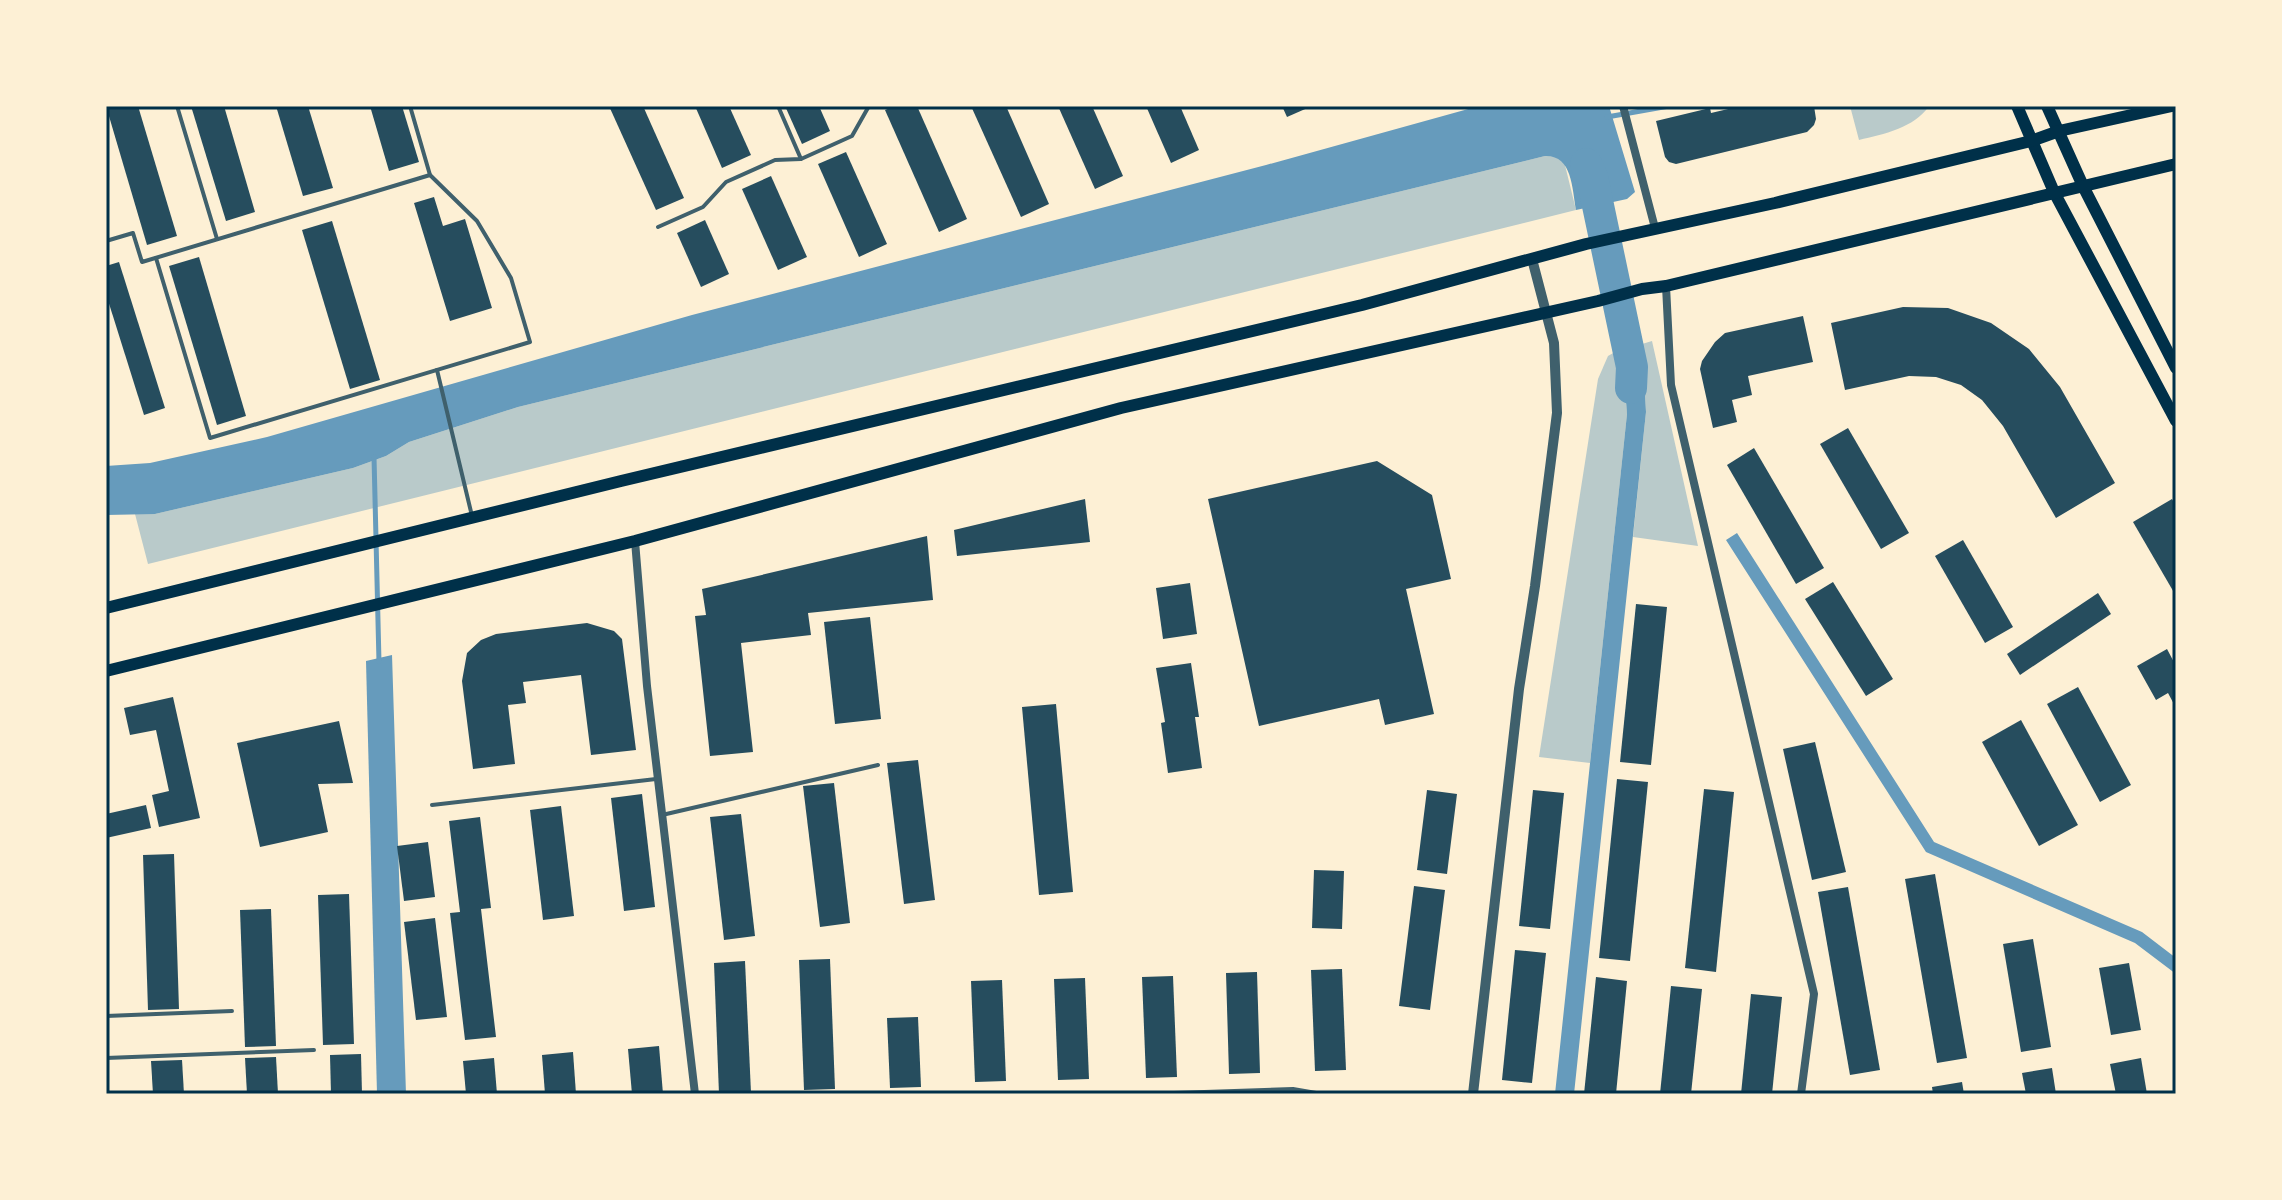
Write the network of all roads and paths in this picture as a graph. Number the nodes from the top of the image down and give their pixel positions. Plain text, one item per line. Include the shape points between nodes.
1 (177, 106) edge
2 (410, 106) edge
3 (778, 106) edge
4 (869, 106) edge
5 (1623, 106) edge
6 (2017, 106) edge
7 (2047, 106) edge
8 (2172, 106) edge
9 (2059, 131) junction
10 (2031, 141) junction
11 (801, 159) junction
12 (2176, 164) edge
13 (430, 175) junction
14 (2083, 186) junction
15 (2054, 192) junction
16 (658, 227) dead end
17 (1655, 228) junction
18 (217, 239) junction
19 (106, 241) edge
20 (156, 258) junction
21 (1532, 259) junction
22 (1666, 286) junction
23 (1547, 311) junction
24 (2176, 368) edge
25 (437, 370) junction
26 (2176, 421) edge
27 (472, 519) junction
28 (635, 541) junction
29 (106, 608) edge
30 (106, 671) edge
31 (878, 765) dead end
32 (658, 778) junction
33 (432, 805) dead end
34 (662, 815) junction
35 (232, 1011) dead end
36 (106, 1016) edge
37 (314, 1050) dead end
38 (106, 1058) edge
39 (695, 1094) edge
40 (1144, 1094) edge
41 (1322, 1094) edge
42 (1473, 1094) edge
43 (1801, 1094) edge

1 - 18 lane
2 - 13 lane
3 - 11 lane
4 - 11 lane via 852,136
5 - 17 street
6 - 10 main road
7 - 9 main road
8 - 9 main road
9 - 10 main road
9 - 14 main road
10 - 15 main road
10 - 17 main road
11 - 16 lane via 775,160 726,182 703,207
12 - 14 main road
13 - 18 lane
13 - 25 lane via 477,221 511,278 530,342
14 - 15 main road
14 - 24 main road
15 - 22 main road
15 - 26 main road
17 - 21 main road
18 - 20 lane
19 - 20 lane via 133,233 142,262
20 - 25 lane via 210,438
21 - 23 street
21 - 27 main road via 1362,305
22 - 23 main road
22 - 43 street via 1671,385 1814,994
23 - 28 main road via 1121,408
23 - 42 street via 1557,413
25 - 27 lane
27 - 29 main road
28 - 30 main road
28 - 32 street
31 - 34 lane
32 - 33 lane
32 - 34 street
34 - 39 street
35 - 36 lane
37 - 38 lane
40 - 41 lane via 1293,1089

